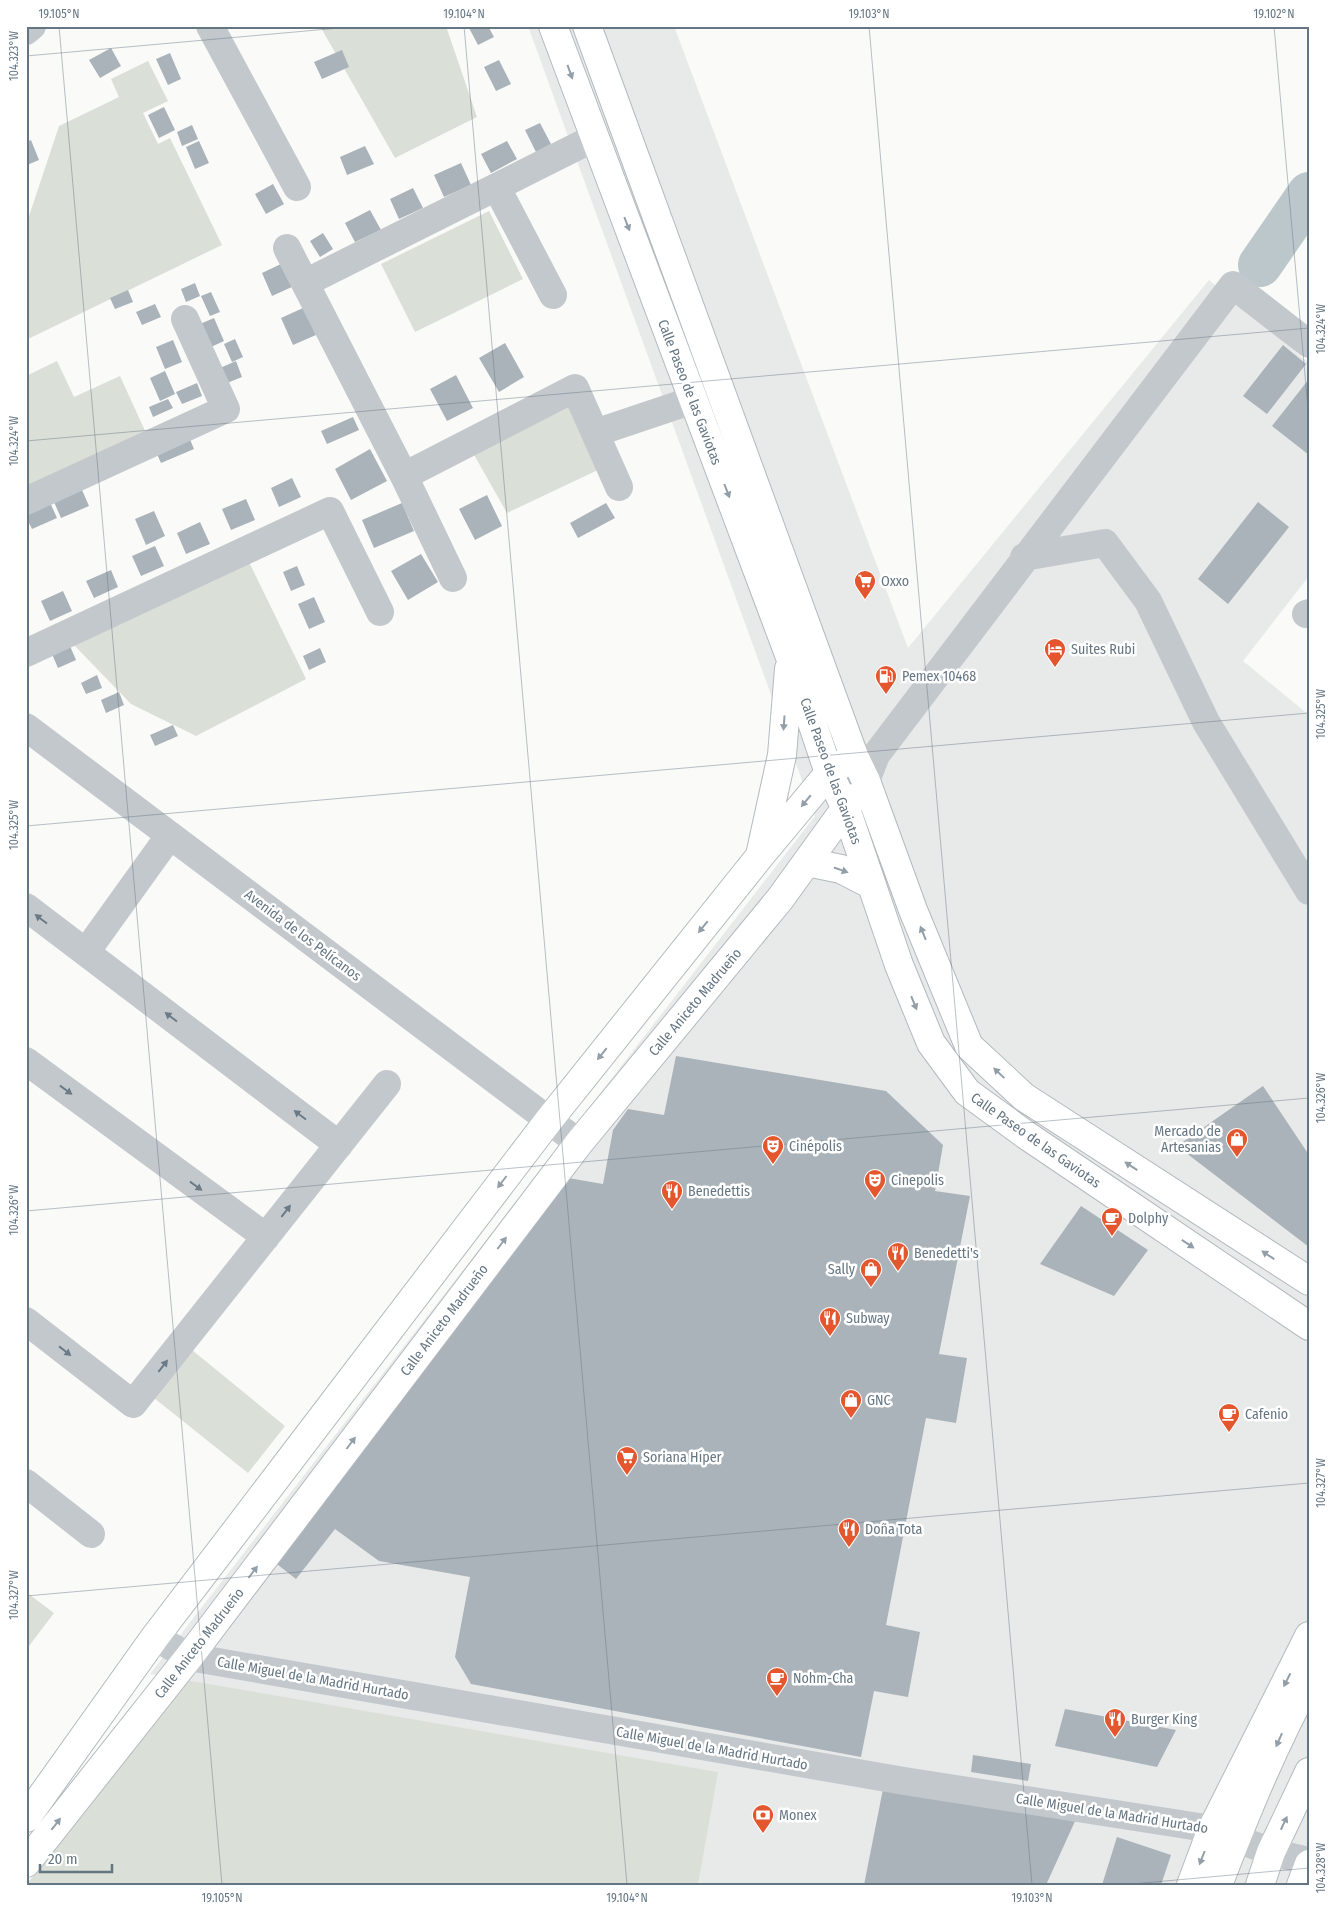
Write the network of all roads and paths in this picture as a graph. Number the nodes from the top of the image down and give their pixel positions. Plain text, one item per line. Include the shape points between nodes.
1 (32, 26) edge
2 (210, 26) edge
3 (553, 26) edge
4 (586, 26) edge
5 (26, 31) edge
6 (594, 138) junction
7 (297, 188) dead end
8 (497, 188) junction
9 (287, 248) dead end
10 (304, 283) junction
11 (554, 295) dead end
12 (185, 319) dead end
13 (1309, 344) edge
14 (720, 391) junction
15 (693, 400) junction
16 (595, 433) junction
17 (404, 476) junction
18 (619, 487) dead end
19 (26, 501) edge
20 (1024, 557) junction
21 (453, 578) dead end
22 (380, 612) dead end
23 (26, 653) edge
24 (790, 657) junction
25 (26, 727) edge
26 (865, 756) junction
27 (829, 774) junction
28 (866, 781) junction
29 (846, 808) junction
30 (170, 835) junction
31 (760, 856) junction
32 (807, 862) junction
33 (872, 885) junction
34 (1309, 891) edge
35 (26, 907) edge
36 (86, 952) junction
37 (26, 1061) edge
38 (387, 1084) dead end
39 (549, 1120) junction
40 (579, 1143) junction
41 (339, 1145) junction
42 (266, 1237) junction
43 (1309, 1281) edge
44 (26, 1321) edge
45 (1309, 1326) edge
46 (26, 1483) edge
47 (91, 1534) dead end
48 (1309, 1636) edge
49 (155, 1637) junction
50 (189, 1657) junction
51 (1309, 1680) edge
52 (1309, 1772) edge
53 (26, 1818) edge
54 (1224, 1833) junction
55 (1271, 1852) junction
56 (1309, 1861) edge
57 (26, 1863) edge
58 (1309, 1864) edge
59 (1191, 1885) edge
60 (1218, 1885) edge
61 (1260, 1885) edge
62 (1301, 1885) edge

1 - 5 street
2 - 7 street
3 -> 6 main road, Calle Paseo de las Gaviotas
4 - 14 main road, Calle Paseo de las Gaviotas
6 - 8 street
6 -> 15 main road, Calle Paseo de las Gaviotas
8 - 10 street
8 - 11 street
9 - 10 street
10 - 17 street
12 - 19 street via 226,408
13 - 20 street via 1232,285
14 - 15 street
14 - 26 main road, Calle Paseo de las Gaviotas
15 - 16 street
15 -> 24 main road, Calle Paseo de las Gaviotas
16 - 17 street via 575,388
16 - 18 street
17 - 21 street
20 - 26 street
20 - 34 street via 1105,543 1148,601 1206,722
22 - 23 street via 330,512
24 - 27 main road, Calle Paseo de las Gaviotas
24 -> 31 main road via 782,755
25 - 30 street, Avenida de los Pelícanos
26 - 27 main road
26 - 28 main road, Calle Paseo de las Gaviotas
27 - 29 main road, Calle Paseo de las Gaviotas
27 -> 31 main road
28 - 29 main road, Calle Aniceto Madrueño
43 -> 28 main road, Calle Paseo de las Gaviotas via 1024,1097 970,1046
29 - 32 main road, Calle Aniceto Madrueño
29 - 33 main road, Calle Paseo de las Gaviotas
30 - 36 street
30 - 39 street, Avenida de los Pelícanos
31 -> 39 main road
32 -> 33 main road via 841,869
32 - 40 main road, Calle Aniceto Madrueño
33 -> 45 main road, Calle Paseo de las Gaviotas via 899,965 931,1042 967,1092
36 -> 35 street
41 -> 36 street
37 -> 42 street
38 - 41 street
39 - 40 street, Avenida de los Pelícanos
39 -> 49 main road
50 -> 40 main road, Calle Aniceto Madrueño
42 -> 41 street
44 -> 42 street via 133,1404
46 - 47 street
48 -> 54 main road
49 - 50 street, Calle Miguel de la Madrid Hurtado
49 - 53 main road
50 - 54 street, Calle Miguel de la Madrid Hurtado
57 -> 50 main road, Calle Aniceto Madrueño
51 -> 54 main road
55 -> 52 main road
54 - 55 street, Calle Miguel de la Madrid Hurtado
54 -> 59 main road
54 - 60 main road
55 - 56 street, Calle Miguel de la Madrid Hurtado
55 - 61 main road
58 - 62 main road

